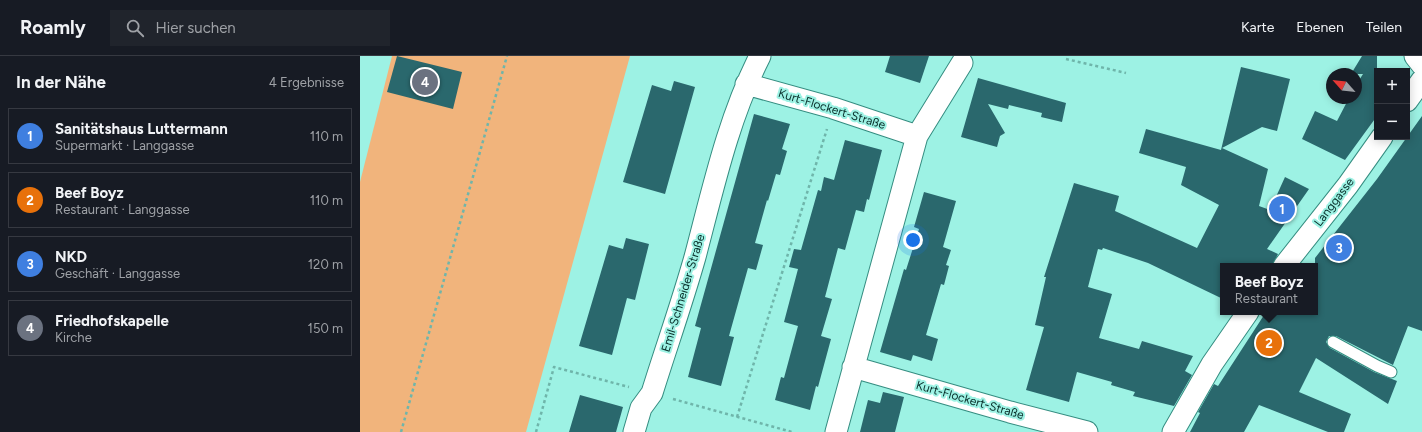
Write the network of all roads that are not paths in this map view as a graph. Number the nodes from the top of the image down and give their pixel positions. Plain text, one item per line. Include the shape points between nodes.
1 (760, 56) edge
2 (1415, 56) edge
3 (962, 63) dead end
4 (1422, 65) edge
5 (1422, 80) edge
6 (746, 84) junction
7 (1410, 97) edge
8 (917, 136) junction
9 (1380, 140) edge
10 (1286, 263) edge
11 (1246, 315) edge
12 (1333, 342) dead end
13 (853, 367) junction
14 (1391, 372) dead end
15 (634, 432) edge
16 (836, 432) edge
17 (1088, 432) edge
18 (1173, 432) edge

1 - 6 street, Emil-Schneider-Straße
2 - 4 street
3 - 8 street
5 - 7 street
6 - 8 street, Kurt-Flockert-Straße via 833,108
6 - 15 street, Emil-Schneider-Straße via 652,393 641,408
8 - 13 street
9 - 10 street, Langgasse
11 - 18 street via 1212,364
12 - 14 lane
13 - 16 street
13 - 17 street, Kurt-Flockert-Straße

